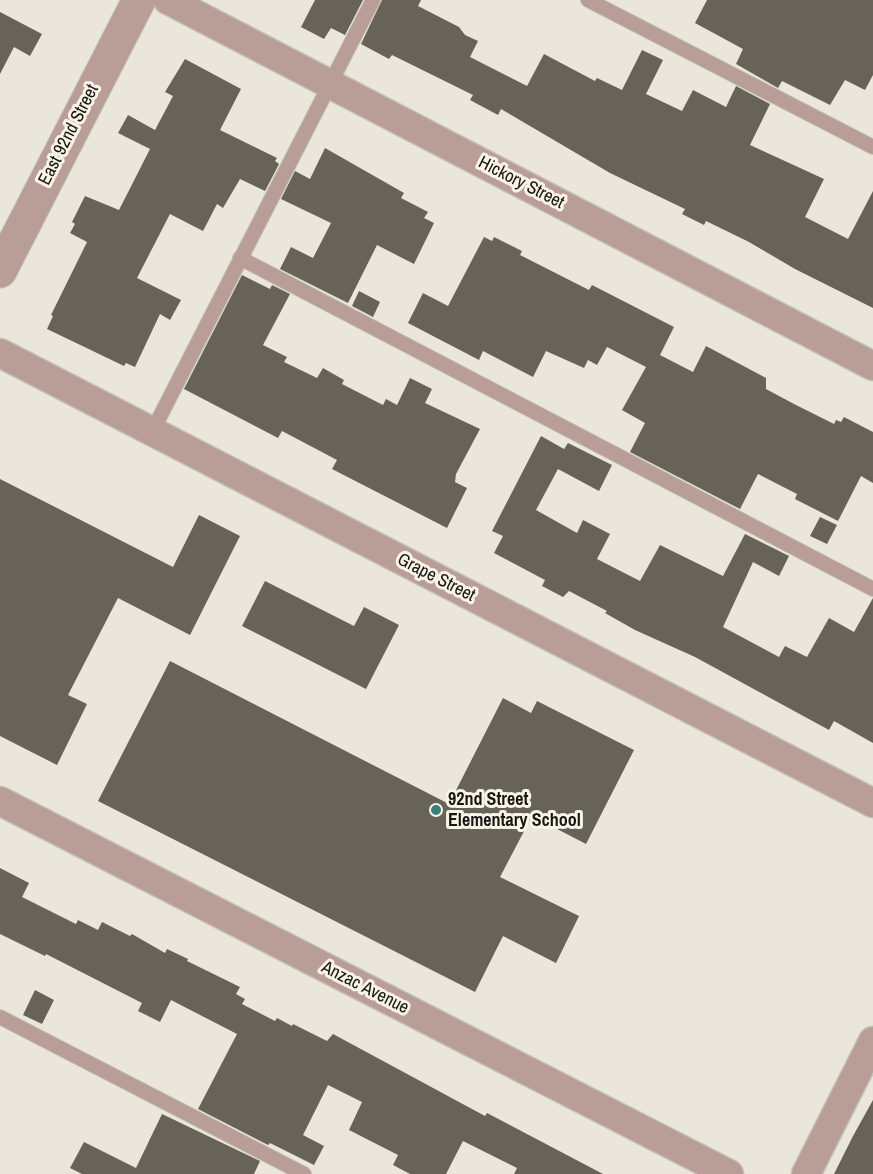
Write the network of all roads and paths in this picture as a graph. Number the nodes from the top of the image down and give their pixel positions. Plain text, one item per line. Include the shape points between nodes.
1 (139, 0) edge
2 (168, 0) edge
3 (373, 0) edge
4 (588, 0) edge
5 (329, 84) junction
6 (873, 147) edge
7 (240, 258) junction
8 (0, 271) edge
9 (0, 353) edge
10 (873, 366) edge
11 (152, 432) junction
12 (873, 589) edge
13 (0, 801) edge
14 (873, 803) edge
15 (0, 1017) edge
16 (873, 1041) edge
17 (304, 1174) edge
18 (729, 1174) edge
19 (806, 1174) edge

1 - 8 street, East 92nd Street
2 - 5 street, Hickory Street
3 - 5 lane
4 - 6 lane
5 - 7 lane
5 - 10 street, Hickory Street
7 - 11 lane
7 - 12 lane
9 - 11 street, Grape Street
11 - 14 street, Grape Street
13 - 18 street, Anzac Avenue
15 - 17 lane
16 - 19 street

